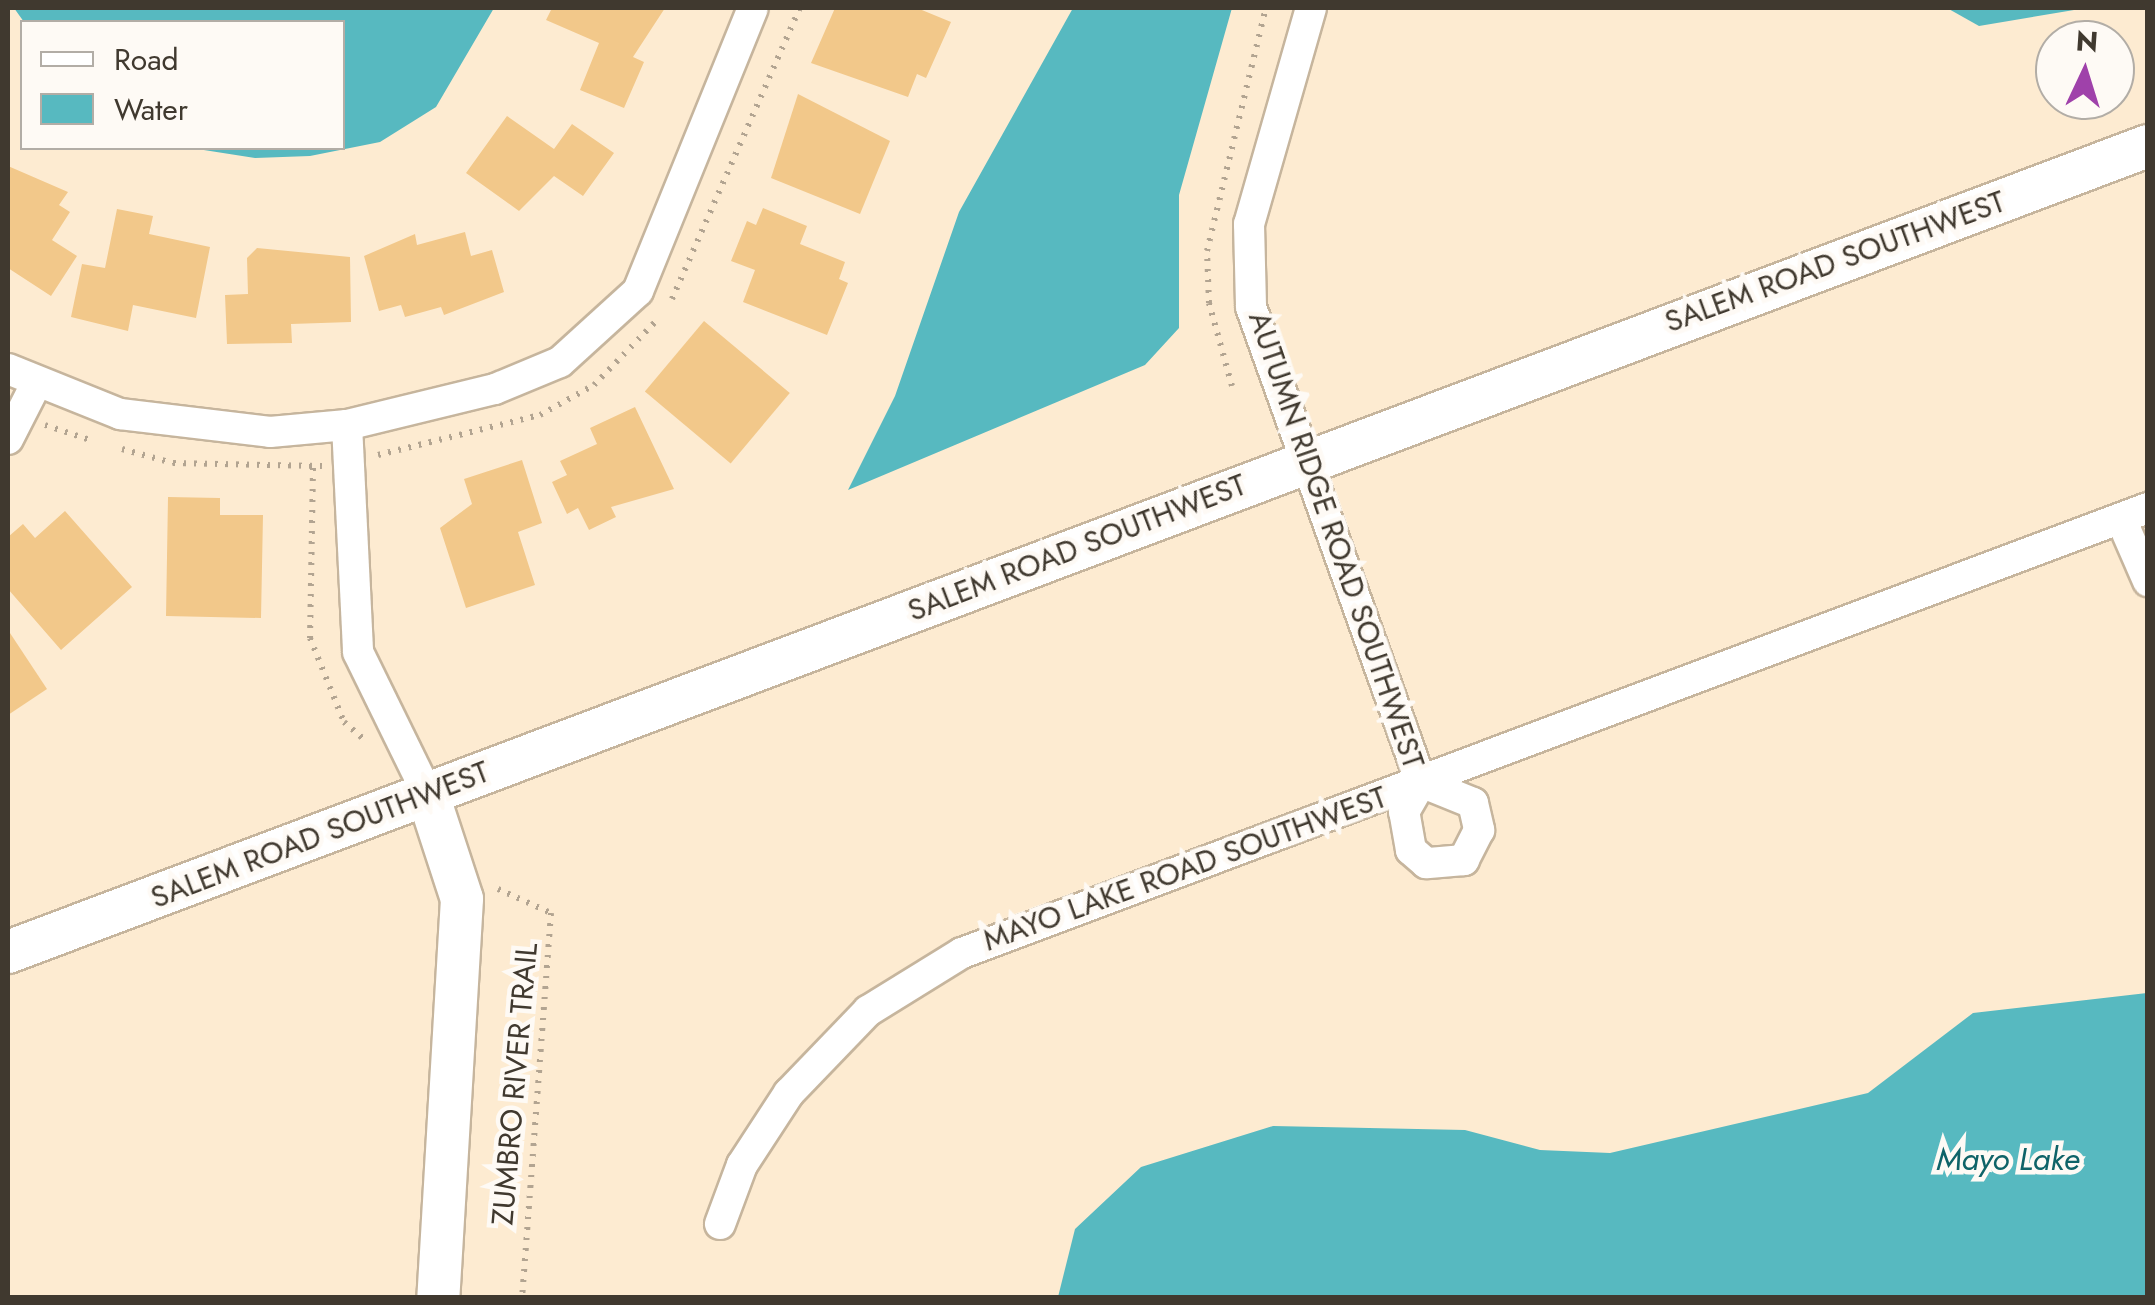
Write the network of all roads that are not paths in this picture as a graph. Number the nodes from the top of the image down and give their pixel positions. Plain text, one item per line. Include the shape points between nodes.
1 (752, 8) edge
2 (1311, 8) edge
3 (2148, 146) edge
4 (8, 369) edge
5 (36, 384) junction
6 (346, 425) junction
7 (8, 440) edge
8 (1305, 462) junction
9 (2134, 514) edge
10 (2148, 581) edge
11 (1421, 782) junction
12 (428, 795) junction
13 (8, 952) edge
14 (720, 1224) dead end
15 (438, 1298) edge

1 - 6 street via 657,252 602,331 495,389
2 - 8 street, AUTUMN RIDGE ROAD SOUTHWEST via 1246,258 1252,307
3 - 8 main road, SALEM ROAD SOUTHWEST
4 - 5 street
5 - 6 street via 194,429
5 - 7 street
6 - 12 street via 358,652
8 - 11 street, AUTUMN RIDGE ROAD SOUTHWEST
8 - 12 main road, SALEM ROAD SOUTHWEST
9 - 10 street, MAYO LAKE ROAD SOUTHWEST
9 - 11 street, MAYO LAKE ROAD SOUTHWEST
11 - 14 street, MAYO LAKE ROAD SOUTHWEST via 1015,928 868,1011 789,1094 742,1165
12 - 13 main road, SALEM ROAD SOUTHWEST
12 - 15 main road via 461,873

